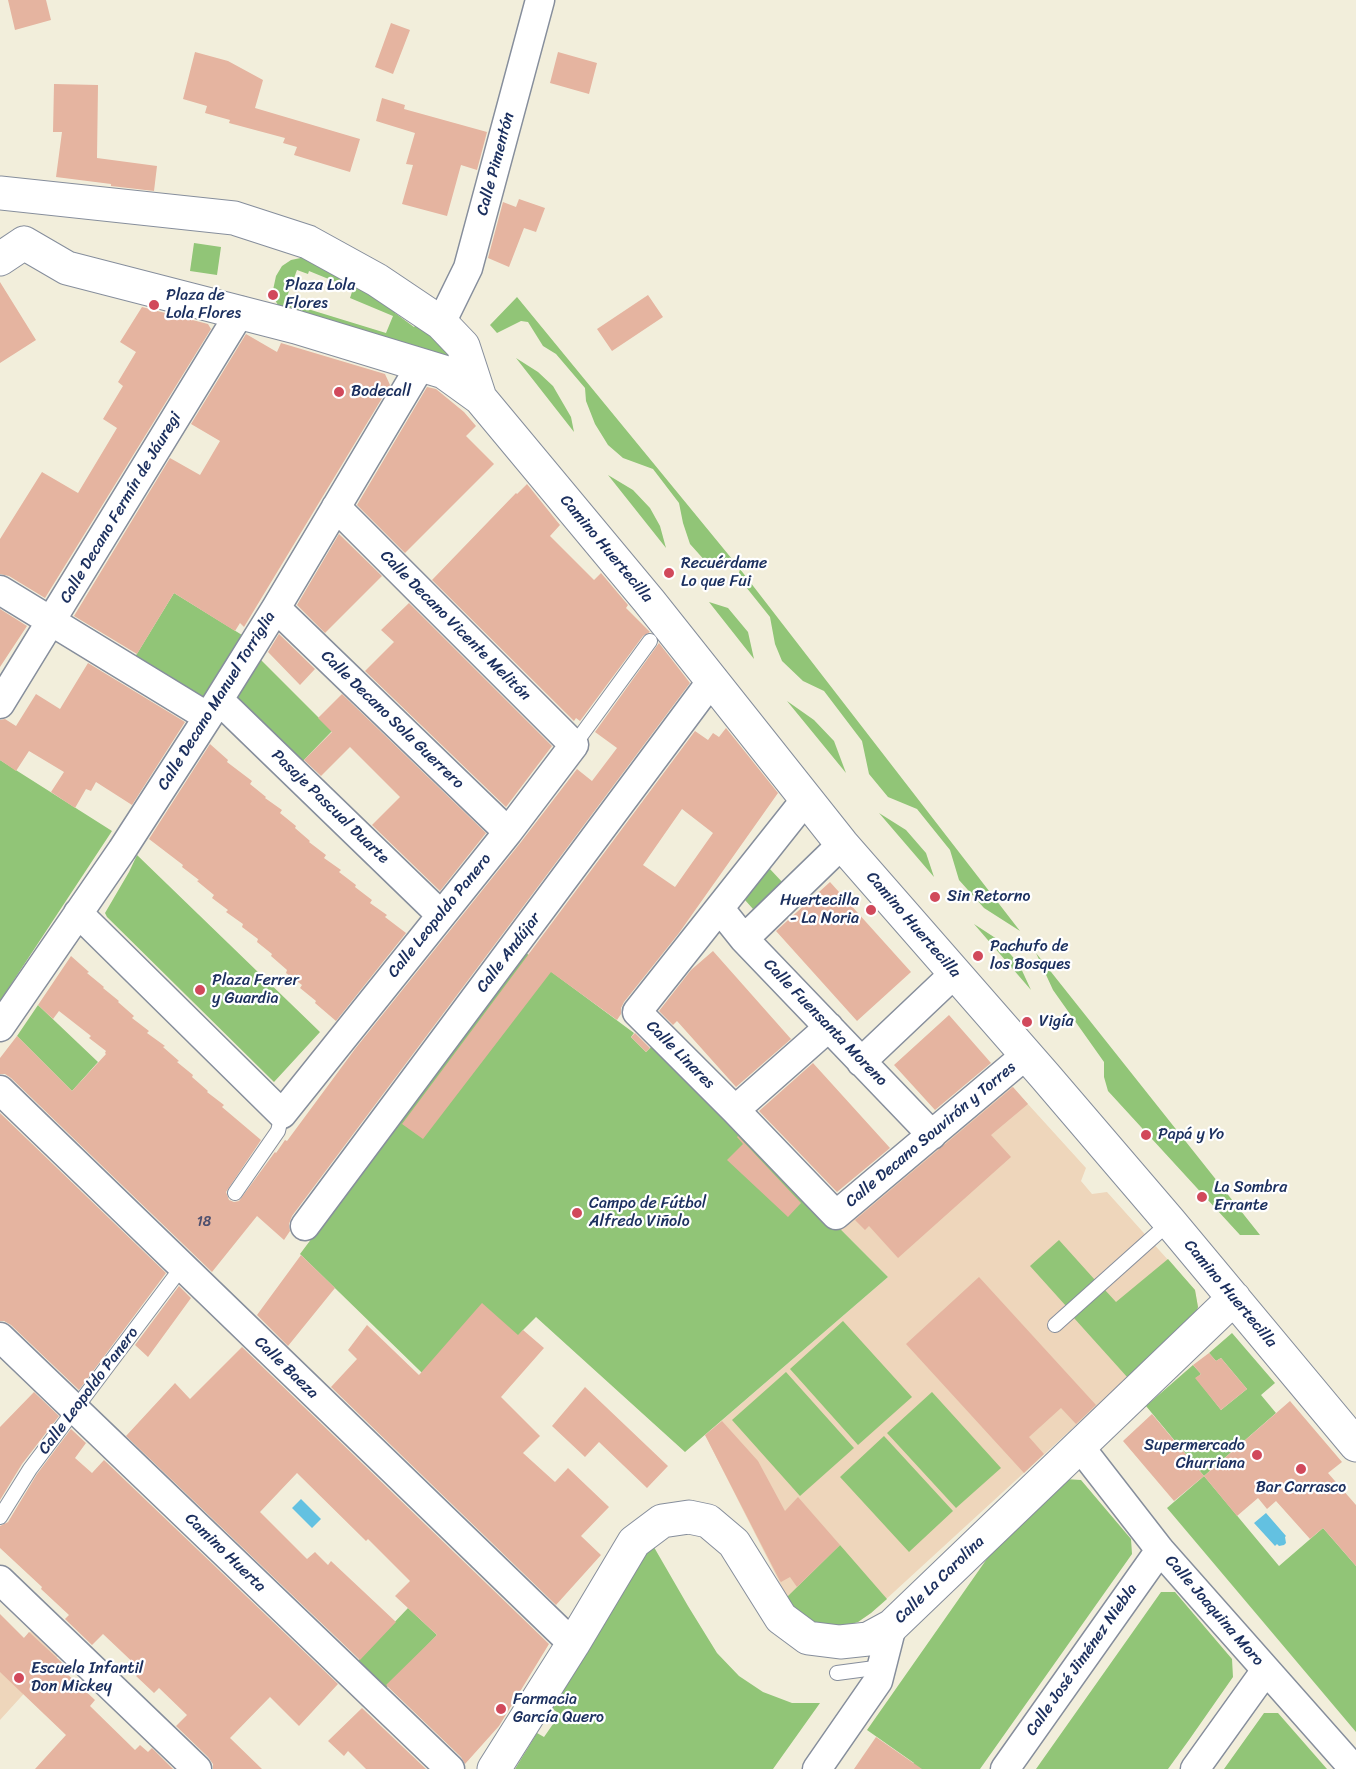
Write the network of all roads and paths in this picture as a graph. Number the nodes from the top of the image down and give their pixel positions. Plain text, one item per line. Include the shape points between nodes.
1 (540, 0) edge
2 (0, 193) edge
3 (33, 196) junction
4 (12, 251) edge
5 (241, 311) junction
6 (441, 323) junction
7 (421, 365) junction
8 (480, 398) junction
9 (336, 507) junction
10 (0, 590) edge
11 (276, 608) junction
12 (51, 623) junction
13 (650, 641) dead end
14 (712, 680) junction
15 (0, 704) edge
16 (213, 708) junction
17 (574, 745) junction
18 (806, 799) junction
19 (508, 832) junction
20 (842, 844) junction
21 (720, 909) junction
22 (78, 913) junction
23 (441, 915) junction
24 (744, 939) junction
25 (955, 974) junction
26 (0, 1027) edge
27 (829, 1027) junction
28 (1027, 1054) junction
29 (861, 1062) junction
30 (0, 1090) edge
31 (735, 1110) junction
32 (282, 1114) junction
33 (932, 1135) junction
34 (235, 1193) dead end
35 (836, 1215) joint
36 (1170, 1222) junction
37 (305, 1226) dead end
38 (182, 1267) junction
39 (1234, 1298) junction
40 (1055, 1325) dead end
41 (0, 1337) edge
42 (76, 1409) junction
43 (1356, 1445) edge
44 (1080, 1447) junction
45 (0, 1517) edge
46 (1160, 1550) junction
47 (0, 1580) edge
48 (892, 1626) junction
49 (573, 1644) junction
50 (882, 1667) junction
51 (1266, 1670) junction
52 (837, 1673) dead end
53 (197, 1769) edge
54 (450, 1769) edge
55 (494, 1769) edge
56 (817, 1769) edge
57 (1005, 1769) edge
58 (1195, 1769) edge
59 (1354, 1769) edge

1 - 6 street, Calle Pimentón via 468,268
2 - 3 street
3 - 4 street
3 - 6 street via 234,218 308,242 377,280
4 - 5 street
5 - 7 street
5 - 12 street, Calle Decano Fermín de Jáuregi
6 - 8 street via 463,346
7 - 8 street via 444,372
7 - 9 street, Calle Decano Manuel Torriglia
8 - 14 street, Camino Huertecilla
9 - 11 street, Calle Decano Manuel Torriglia
9 - 17 street, Calle Decano Vicente Melitón
10 - 12 street, Pasaje Pascual Duarte
11 - 16 street, Calle Decano Manuel Torriglia
11 - 19 street, Calle Decano Sola Guerrero
12 - 15 street, Calle Decano Fermín de Jáuregi
12 - 16 street, Pasaje Pascual Duarte
13 - 17 lane, Calle Leopoldo Panero
14 - 18 street, Camino Huertecilla
14 - 37 street, Calle Andújar
16 - 22 street, Calle Decano Manuel Torriglia
16 - 23 street, Pasaje Pascual Duarte
17 - 19 street, Calle Leopoldo Panero
18 - 20 street, Camino Huertecilla
18 - 21 street, Calle Linares
19 - 23 street, Calle Leopoldo Panero
20 - 24 street
20 - 25 street, Camino Huertecilla
21 - 24 street, Calle Fuensanta Moreno
21 - 31 street, Calle Linares via 637,1012
22 - 26 street, Calle Decano Manuel Torriglia
22 - 32 street
23 - 32 street, Calle Leopoldo Panero
24 - 27 street, Calle Fuensanta Moreno
25 - 28 street, Camino Huertecilla
25 - 29 street
27 - 29 street, Calle Fuensanta Moreno
27 - 31 street
28 - 33 street, Calle Decano Souvirón y Torres
28 - 36 street, Camino Huertecilla
29 - 33 street, Calle Fuensanta Moreno
30 - 38 street, Calle Baeza
31 - 35 street, Calle Linares
32 - 34 lane, Calle Leopoldo Panero via 278,1131
33 - 35 street, Calle Decano Souvirón y Torres
36 - 39 street, Camino Huertecilla
36 - 40 lane
38 - 42 lane, Calle Leopoldo Panero
38 - 49 street, Calle Baeza
39 - 43 street, Camino Huertecilla
39 - 44 street, Calle La Carolina
41 - 42 street, Camino Huerta
42 - 45 lane, Calle Leopoldo Panero via 30,1469
42 - 54 street, Camino Huerta
44 - 46 street, Calle Joaquina Moro
44 - 48 street, Calle La Carolina
46 - 51 street, Calle Joaquina Moro
46 - 57 street, Calle José Jiménez Niebla
47 - 53 street
48 - 49 street, Calle La Carolina via 868,1639 840,1642 808,1638 781,1618 734,1543 708,1521 689,1516 673,1526 662,1521 634,1542
48 - 50 street
49 - 55 street, Calle La Carolina
50 - 52 lane
50 - 56 street via 878,1682
51 - 58 street
51 - 59 street, Calle Joaquina Moro

